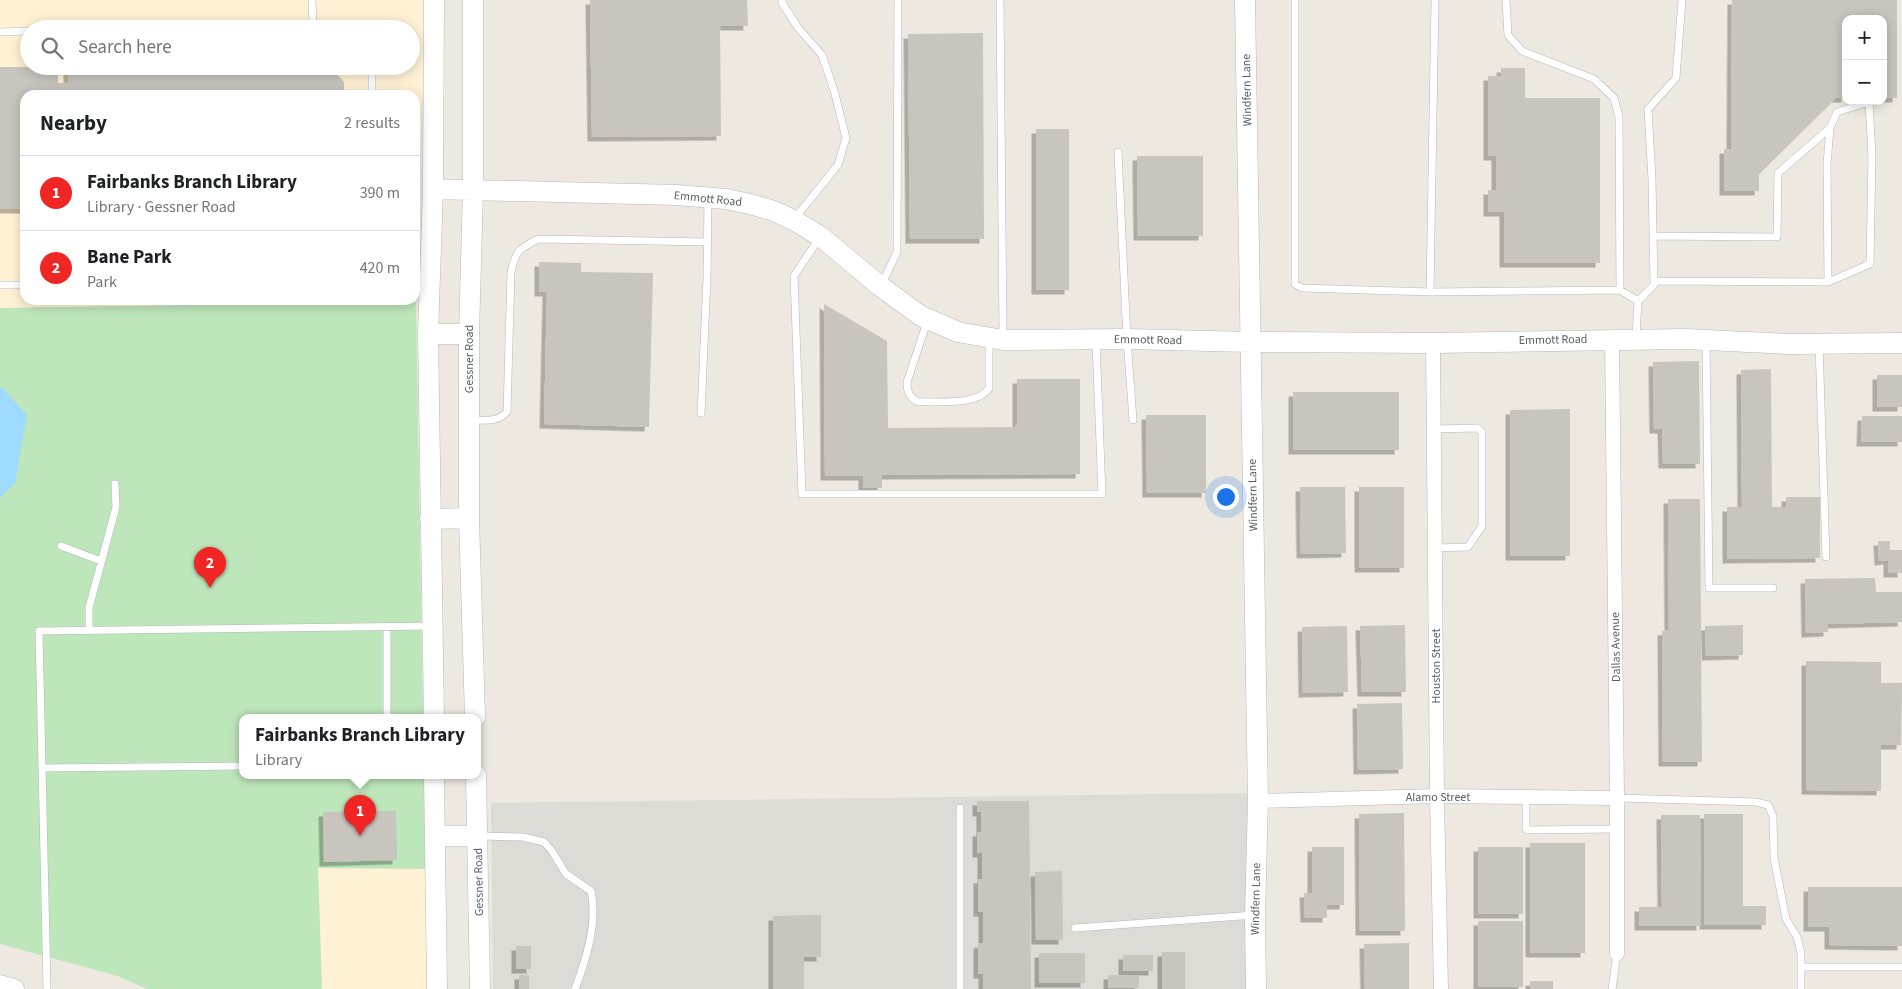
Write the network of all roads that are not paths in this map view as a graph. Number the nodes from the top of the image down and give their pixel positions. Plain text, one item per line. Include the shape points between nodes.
1 (312, 0) edge
2 (434, 0) edge
3 (473, 0) edge
4 (782, 0) edge
5 (898, 0) edge
6 (1000, 0) edge
7 (1245, 0) edge
8 (1295, 0) edge
9 (1435, 0) edge
10 (1506, 0) edge
11 (1682, 0) edge
12 (313, 20) edge
13 (20, 31) edge
14 (0, 32) edge
15 (372, 75) edge
16 (372, 90) edge
17 (1830, 128) junction
18 (1118, 152) dead end
19 (433, 189) junction
20 (473, 190) junction
21 (708, 198) junction
22 (793, 220) junction
23 (820, 236) junction
24 (1653, 236) junction
25 (708, 242) junction
26 (1654, 281) junction
27 (1828, 282) junction
28 (0, 285) edge
29 (20, 285) edge
30 (880, 286) junction
31 (1620, 290) junction
32 (1430, 292) junction
33 (1638, 301) junction
34 (928, 319) junction
35 (428, 334) junction
36 (469, 334) junction
37 (996, 339) junction
38 (1127, 339) junction
39 (1612, 339) junction
40 (1636, 339) junction
41 (1096, 340) junction
42 (1706, 340) junction
43 (1251, 342) junction
44 (1433, 343) junction
45 (1902, 343) edge
46 (1819, 344) junction
47 (701, 413) dead end
48 (469, 420) junction
49 (1133, 420) dead end
50 (1434, 429) junction
51 (115, 484) dead end
52 (469, 518) junction
53 (430, 519) junction
54 (61, 546) dead end
55 (1435, 548) junction
56 (1826, 557) dead end
57 (101, 561) junction
58 (1772, 588) dead end
59 (433, 626) junction
60 (387, 627) junction
61 (89, 630) junction
62 (387, 714) edge
63 (434, 714) edge
64 (475, 714) edge
65 (239, 766) edge
66 (42, 768) junction
67 (434, 779) edge
68 (476, 779) edge
69 (1437, 796) junction
70 (1526, 797) junction
71 (1618, 798) junction
72 (1258, 800) junction
73 (960, 808) dead end
74 (1617, 829) junction
75 (435, 836) junction
76 (478, 836) junction
77 (1255, 914) junction
78 (1075, 928) dead end
79 (1616, 954) joint
80 (1801, 967) junction
81 (1902, 967) edge
82 (0, 985) edge
83 (14, 989) edge
84 (47, 989) edge
85 (437, 989) edge
86 (480, 989) edge
87 (575, 989) edge
88 (960, 989) edge
89 (1256, 989) edge
90 (1440, 989) edge
91 (1612, 989) edge
92 (1801, 989) edge

1 - 12 lane
2 - 19 street
3 - 20 street, Gessner Road
4 - 22 lane via 799,29 822,55 846,138 838,164
5 - 30 lane via 897,252
6 - 37 lane
7 - 43 street, Windfern Lane
8 - 32 lane via 1295,284 1302,288
9 - 32 lane
10 - 31 lane via 1508,35 1522,51 1594,79 1614,98 1619,116
11 - 24 lane via 1676,78 1648,109
13 - 14 lane
15 - 16 lane
17 - 24 lane via 1778,173 1777,237
17 - 27 lane via 1827,164
17 - 27 lane via 1837,112 1869,102 1872,156 1870,264
18 - 38 lane
19 - 20 street, Emmott Road
19 - 35 street via 426,280
20 - 21 street, Emmott Road
20 - 36 street, Gessner Road
21 - 22 street, Emmott Road via 750,204
21 - 25 lane
22 - 23 street, Emmott Road
23 - 30 street, Emmott Road
23 - 41 lane via 794,276 802,494 1102,494
24 - 26 lane
25 - 47 lane
25 - 48 lane via 538,239 524,246 515,256 511,272 507,412 494,420
26 - 27 lane
26 - 33 lane
28 - 29 lane
30 - 34 street, Emmott Road
31 - 32 lane
31 - 33 lane
33 - 40 lane
34 - 37 street, Emmott Road via 958,332
34 - 37 lane via 907,382 907,391 918,402 973,400 985,394 989,388
35 - 36 street
35 - 53 street
36 - 48 street, Gessner Road
37 - 41 street, Emmott Road
38 - 41 street, Emmott Road
38 - 43 street, Emmott Road
38 - 49 lane
39 - 40 street, Emmott Road
39 - 44 street, Emmott Road
39 - 71 street, Dallas Avenue
40 - 42 street, Emmott Road
42 - 46 street, Emmott Road
42 - 58 lane via 1709,588
43 - 44 street, Emmott Road
43 - 72 street, Windfern Lane
44 - 50 street, Houston Street
45 - 46 street, Emmott Road
46 - 56 lane
48 - 52 street, Gessner Road
50 - 55 street, Houston Street
50 - 55 lane via 1477,428 1482,432 1482,526 1468,547
51 - 57 lane via 116,507
52 - 53 street
52 - 64 street, Gessner Road
53 - 59 street
54 - 57 lane
55 - 69 street, Houston Street
57 - 61 lane via 89,608
59 - 60 lane
59 - 63 street
60 - 61 lane
60 - 62 lane
61 - 66 lane via 39,631
65 - 66 lane
66 - 84 lane
67 - 75 street
68 - 76 street, Gessner Road
69 - 70 street, Alamo Street
69 - 72 street, Alamo Street
69 - 90 street, Houston Street
70 - 71 street, Alamo Street
70 - 74 lane via 1528,830
71 - 74 street, Dallas Avenue
71 - 80 lane via 1768,805 1773,816 1777,876 1786,919 1797,937
72 - 77 street, Windfern Lane
73 - 88 lane
74 - 79 street, Dallas Avenue
75 - 76 street
75 - 85 street
76 - 86 street, Gessner Road
76 - 87 lane via 522,837 544,842 566,874 590,891 594,904 590,935 584,966
77 - 78 lane
77 - 89 street, Windfern Lane
79 - 91 lane
80 - 81 lane
80 - 92 lane
82 - 83 street

